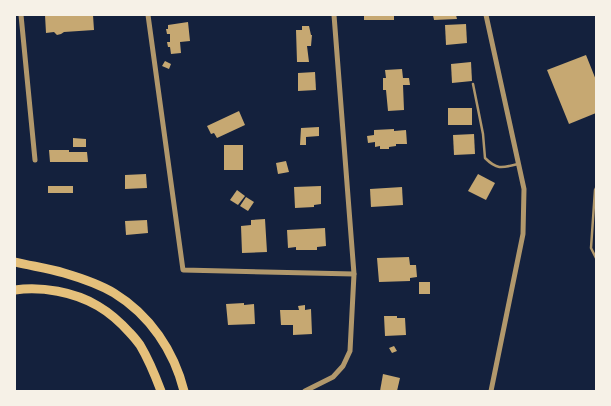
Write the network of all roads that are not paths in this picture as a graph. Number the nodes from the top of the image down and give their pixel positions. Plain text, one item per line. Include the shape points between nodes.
1 (21, 15) edge
2 (148, 15) edge
3 (334, 15) edge
4 (486, 15) edge
5 (473, 84) dead end
6 (35, 160) dead end
7 (518, 164) junction
8 (596, 188) edge
9 (596, 258) edge
10 (15, 262) edge
11 (354, 274) junction
12 (15, 290) edge
13 (161, 391) edge
14 (184, 391) edge
15 (304, 391) edge
16 (490, 391) edge

1 - 6 street
2 - 11 street via 183,270
3 - 11 street
4 - 7 street
5 - 7 lane via 483,134 484,158 493,166 502,168
7 - 16 street via 524,189 523,234
8 - 9 lane via 591,248
10 - 14 highway via 92,282 132,306 164,342
11 - 15 street via 350,351 333,377
12 - 13 highway via 47,289 97,305 120,322 139,343

